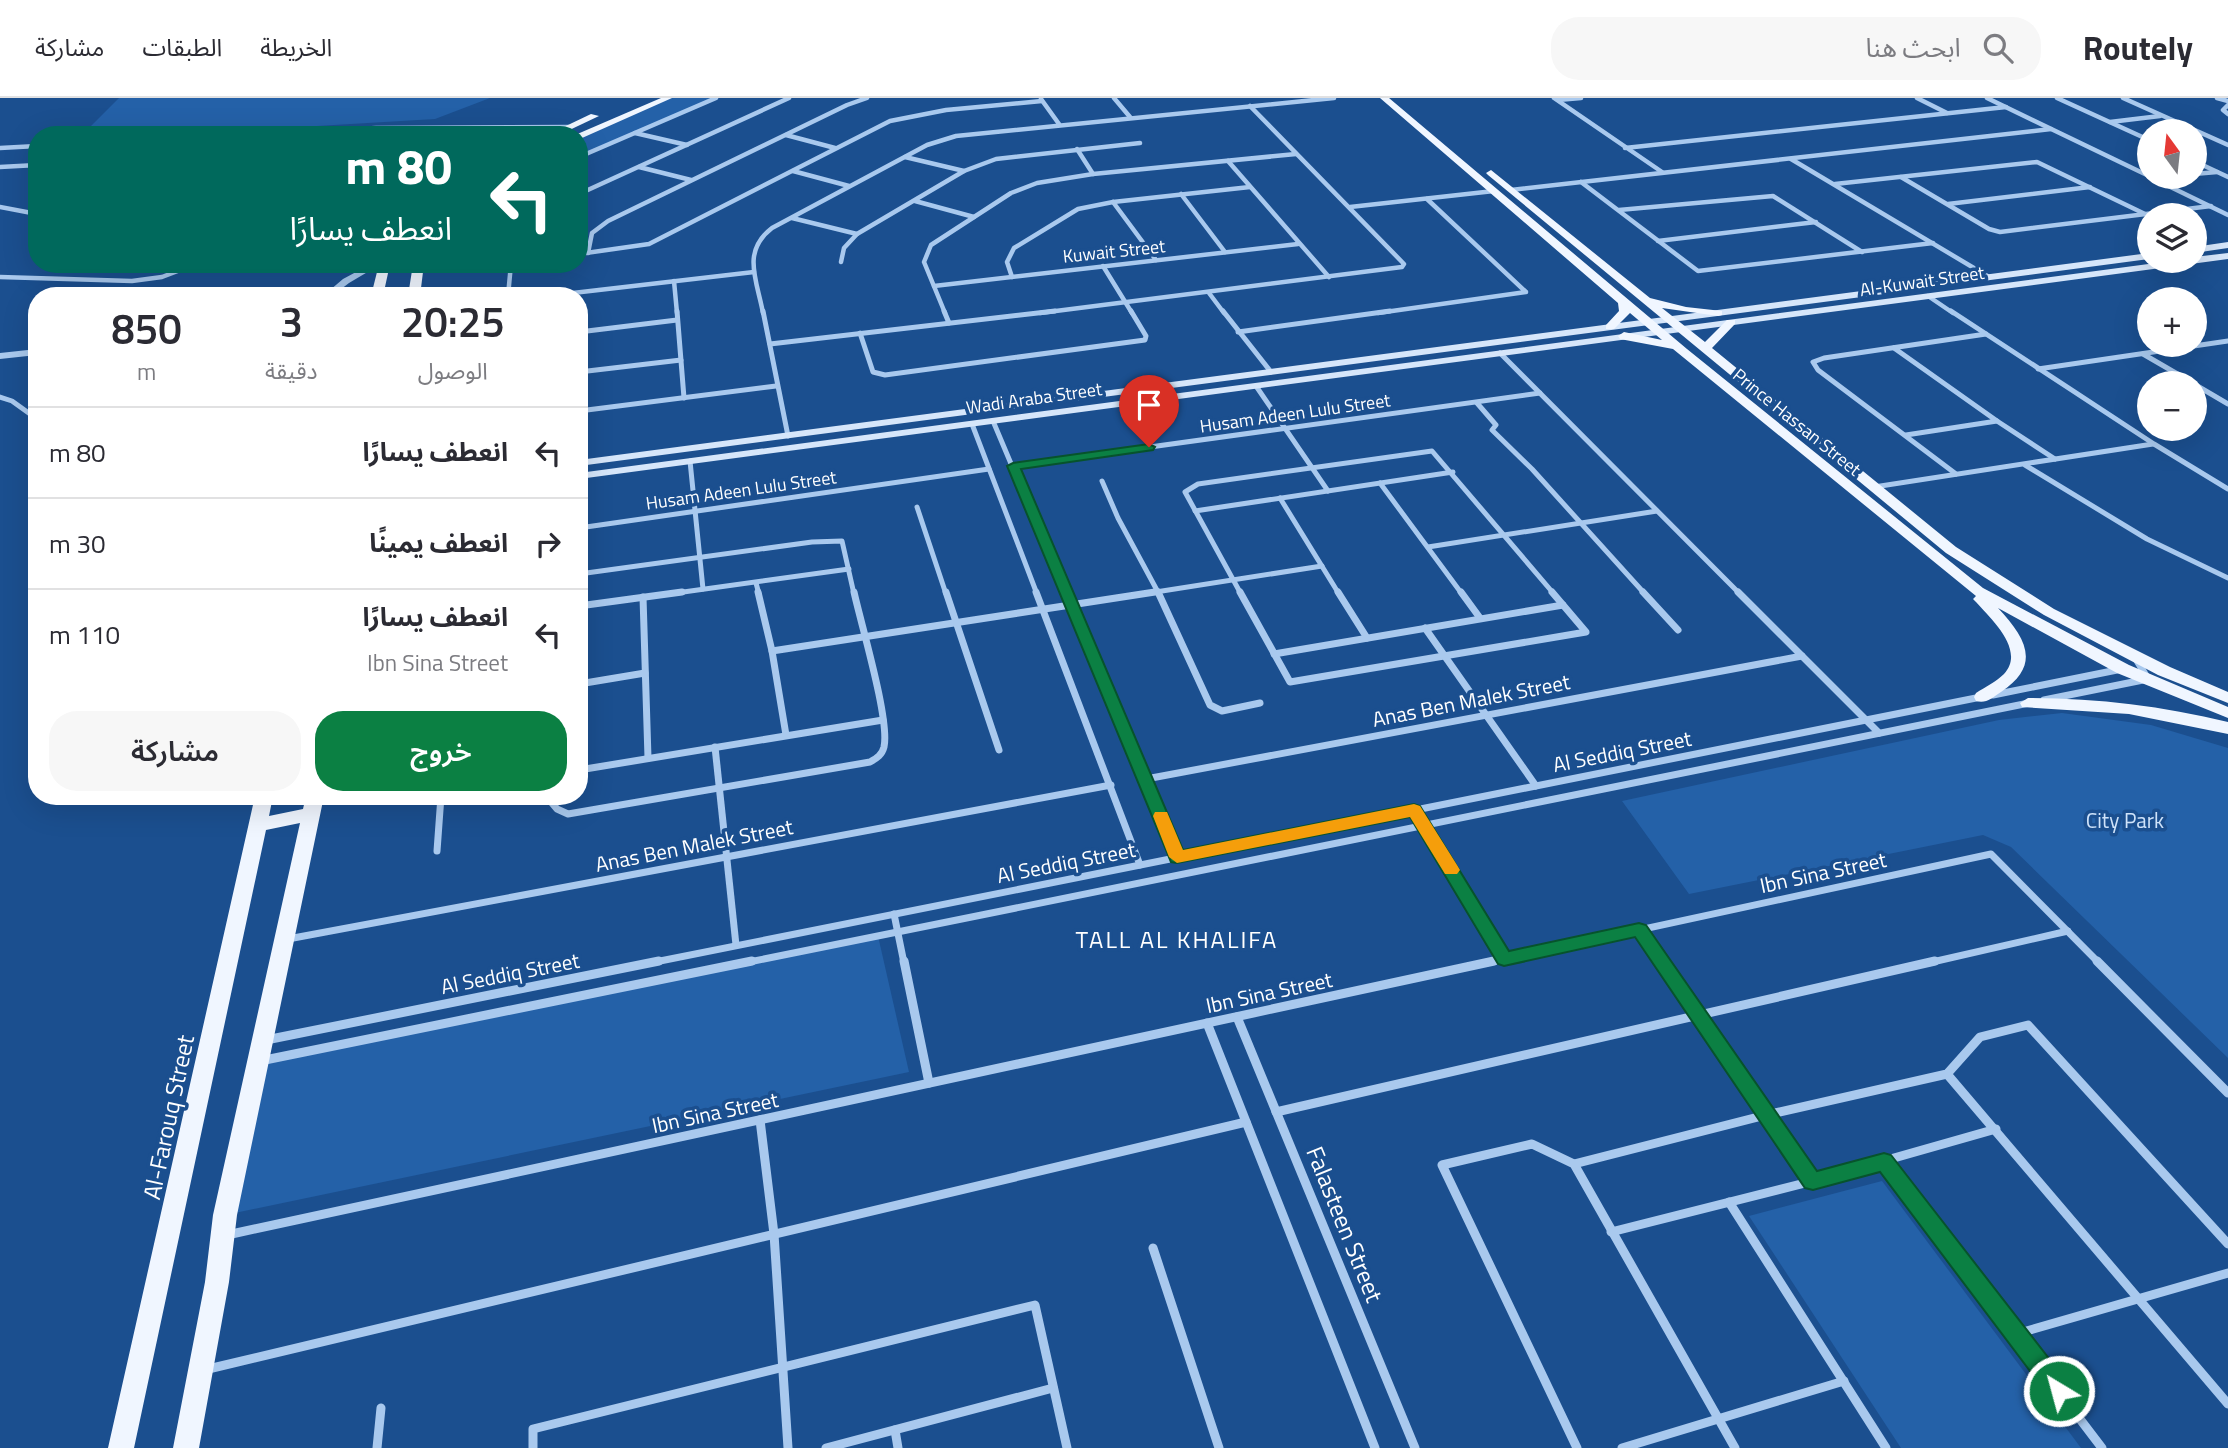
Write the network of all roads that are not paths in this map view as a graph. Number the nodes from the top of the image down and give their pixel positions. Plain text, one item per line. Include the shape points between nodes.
1 (668, 98) edge
2 (716, 98) edge
3 (789, 98) edge
4 (867, 98) edge
5 (1114, 98) edge
6 (1334, 98) edge
7 (1384, 98) edge
8 (1400, 98) edge
9 (1581, 98) edge
10 (1917, 98) edge
11 (1987, 98) edge
12 (2057, 98) edge
13 (2123, 98) edge
14 (2217, 98) edge
15 (1042, 99) edge
16 (1320, 99) edge
17 (1555, 99) edge
18 (2228, 103) edge
19 (1250, 106) junction
20 (2006, 107) junction
21 (607, 111) dead end
22 (1947, 113) junction
23 (2228, 114) edge
24 (2163, 116) junction
25 (1130, 117) junction
26 (2109, 122) junction
27 (1059, 124) junction
28 (571, 126) edge
29 (2051, 129) junction
30 (588, 132) edge
31 (635, 132) junction
32 (785, 135) junction
33 (2137, 135) edge
34 (1140, 143) dead end
35 (688, 145) junction
36 (2228, 145) edge
37 (28, 146) edge
38 (0, 148) edge
39 (836, 148) junction
40 (1625, 148) junction
41 (1077, 149) junction
42 (588, 153) edge
43 (1296, 154) junction
44 (904, 157) junction
45 (1791, 158) junction
46 (1228, 161) junction
47 (28, 165) edge
48 (0, 167) edge
49 (639, 167) junction
50 (2207, 167) edge
51 (2137, 170) edge
52 (792, 171) junction
53 (964, 171) junction
54 (2217, 172) junction
55 (1662, 173) junction
56 (2207, 173) edge
57 (1093, 174) junction
58 (1901, 177) junction
59 (2228, 177) edge
60 (691, 180) junction
61 (1581, 182) junction
62 (1835, 184) junction
63 (849, 186) junction
64 (1250, 187) junction
65 (2091, 187) junction
66 (2176, 189) edge
67 (588, 190) edge
68 (1511, 190) junction
69 (1494, 191) junction
70 (1181, 194) junction
71 (1427, 199) junction
72 (915, 201) junction
73 (1113, 202) junction
74 (1948, 204) junction
75 (2207, 206) edge
76 (2211, 206) junction
77 (0, 207) edge
78 (1350, 207) junction
79 (2137, 210) edge
80 (1619, 211) junction
81 (28, 212) edge
82 (2137, 215) edge
83 (2228, 215) edge
84 (974, 217) junction
85 (792, 218) junction
86 (1816, 222) junction
87 (857, 234) junction
88 (1658, 241) junction
89 (1933, 243) junction
90 (1298, 244) junction
91 (2228, 245) edge
92 (2207, 248) edge
93 (1226, 252) junction
94 (1862, 252) junction
95 (588, 253) joint
96 (2228, 256) edge
97 (2137, 257) edge
98 (2207, 258) edge
99 (1156, 260) junction
100 (2116, 260) junction
101 (841, 262) dead end
102 (1103, 266) junction
103 (2133, 268) junction
104 (2137, 268) edge
105 (754, 272) junction
106 (175, 273) edge
107 (361, 273) edge
108 (3, 277) edge
109 (1012, 277) junction
110 (1329, 277) junction
111 (1989, 277) junction
112 (674, 281) junction
113 (0, 282) edge
114 (934, 286) junction
115 (338, 287) edge
116 (588, 291) edge
117 (1209, 293) junction
118 (1928, 296) junction
119 (1646, 300) junction
120 (1624, 302) junction
121 (1126, 303) junction
122 (1718, 313) junction
123 (1668, 319) junction
124 (677, 320) junction
125 (1648, 322) junction
126 (1731, 322) junction
127 (949, 323) junction
128 (1610, 327) junction
129 (1680, 329) junction
130 (588, 331) edge
131 (1238, 332) junction
132 (1659, 332) junction
133 (860, 333) junction
134 (1986, 334) junction
135 (1624, 336) junction
136 (2226, 343) edge
137 (770, 344) junction
138 (28, 345) edge
139 (2207, 346) edge
140 (1894, 348) junction
141 (0, 349) edge
142 (1705, 349) junction
143 (1683, 352) junction
144 (28, 353) edge
145 (1500, 353) junction
146 (2137, 355) edge
147 (0, 356) edge
148 (2148, 357) edge
149 (681, 360) junction
150 (2037, 369) junction
151 (588, 371) edge
152 (2172, 371) edge
153 (1271, 372) junction
154 (776, 386) junction
155 (1256, 386) junction
156 (1158, 387) junction
157 (2207, 392) edge
158 (1540, 393) junction
159 (0, 397) edge
160 (684, 398) junction
161 (1166, 398) junction
162 (1477, 403) junction
163 (2228, 404) edge
164 (588, 410) edge
165 (28, 413) edge
166 (993, 421) junction
167 (1997, 421) junction
168 (972, 424) junction
169 (1284, 429) junction
170 (1906, 435) junction
171 (788, 436) junction
172 (2154, 444) junction
173 (2056, 459) junction
174 (690, 461) junction
175 (588, 462) edge
176 (2025, 464) junction
177 (1013, 466) junction
178 (989, 469) junction
179 (1313, 469) junction
180 (1453, 472) junction
181 (1956, 474) junction
182 (588, 475) edge
183 (1102, 481) dead end
184 (1380, 483) junction
185 (1872, 487) junction
186 (2228, 489) edge
187 (1328, 491) junction
188 (1280, 498) junction
189 (917, 507) dead end
190 (695, 511) junction
191 (1195, 511) junction
192 (1657, 511) junction
193 (1580, 523) junction
194 (588, 527) edge
195 (1505, 535) junction
196 (1428, 547) junction
197 (698, 559) junction
198 (1322, 566) junction
199 (849, 569) junction
200 (588, 573) edge
201 (2228, 578) edge
202 (1233, 580) junction
203 (756, 583) junction
204 (1968, 583) junction
205 (703, 589) junction
206 (1158, 592) junction
207 (643, 597) junction
208 (588, 605) edge
209 (1072, 605) junction
210 (1563, 605) junction
211 (1043, 610) junction
212 (1480, 618) junction
213 (956, 623) junction
214 (1425, 628) junction
215 (1678, 630) dead end
216 (866, 637) junction
217 (1367, 638) junction
218 (772, 652) junction
219 (1274, 654) junction
220 (1446, 656) junction
221 (1802, 656) junction
222 (2135, 656) junction
223 (2123, 669) junction
224 (2164, 671) junction
225 (645, 674) junction
226 (2145, 674) junction
227 (588, 683) edge
228 (1982, 697) junction
229 (2228, 698) edge
230 (1260, 703) dead end
231 (2028, 703) junction
232 (2228, 713) edge
233 (1488, 715) junction
234 (883, 720) junction
235 (1865, 720) junction
236 (2228, 728) edge
237 (1879, 733) junction
238 (786, 735) junction
239 (715, 747) junction
240 (999, 750) dead end
241 (648, 758) junction
242 (588, 768) edge
243 (1146, 779) junction
244 (1111, 785) junction
245 (1536, 786) junction
246 (717, 789) junction
247 (262, 805) edge
248 (313, 805) edge
249 (440, 805) edge
250 (554, 805) edge
251 (1414, 810) junction
252 (257, 824) junction
253 (1424, 825) junction
254 (437, 851) dead end
255 (728, 857) junction
256 (1177, 857) junction
257 (1140, 865) junction
258 (894, 914) junction
259 (1639, 930) junction
260 (2068, 931) junction
261 (899, 932) junction
262 (284, 940) junction
263 (736, 945) junction
264 (1504, 959) junction
265 (1698, 1016) junction
266 (1237, 1017) junction
267 (1207, 1023) junction
268 (261, 1051) junction
269 (1947, 1074) junction
270 (929, 1083) junction
271 (2228, 1093) edge
272 (1276, 1112) junction
273 (1766, 1115) junction
274 (760, 1120) junction
275 (1246, 1122) junction
276 (1996, 1129) junction
277 (1884, 1162) junction
278 (1574, 1164) junction
279 (1813, 1181) junction
280 (1729, 1202) junction
281 (1612, 1233) junction
282 (774, 1234) junction
283 (225, 1236) junction
284 (2228, 1244) edge
285 (1153, 1248) dead end
286 (2228, 1273) edge
287 (2136, 1299) junction
288 (2016, 1334) junction
289 (784, 1366) junction
290 (200, 1371) junction
291 (1844, 1381) junction
292 (1053, 1388) junction
293 (2228, 1404) edge
294 (381, 1408) dead end
295 (1720, 1419) junction
296 (895, 1430) junction
297 (121, 1448) edge
298 (186, 1448) edge
299 (377, 1448) edge
300 (533, 1448) edge
301 (788, 1448) edge
302 (827, 1448) edge
303 (898, 1448) edge
304 (1067, 1448) edge
305 (1219, 1448) edge
306 (1375, 1448) edge
307 (1415, 1448) edge
308 (1577, 1448) edge
309 (1622, 1448) edge
310 (1735, 1448) edge
311 (1886, 1448) edge
312 (2102, 1448) edge

1 - 30 main road
2 - 31 street
3 - 35 street
4 - 32 street
5 - 25 street
6 - 16 street
7 - 69 main road, Prince Hassan Street
8 - 68 main road, Prince Hassan Street
9 - 17 street
10 - 22 street
11 - 20 street
12 - 26 street
13 - 24 street
14 - 18 street
15 - 27 street
15 - 39 street via 904,117
16 - 19 street
17 - 40 street
18 - 23 street via 2223,110
19 - 25 street
19 - 43 street
20 - 22 street
20 - 29 street
21 - 28 main road
22 - 40 street
24 - 26 street
24 - 36 street
25 - 27 street
26 - 33 street
27 - 44 street via 956,136
29 - 45 street
29 - 51 street
31 - 35 street
31 - 42 street
32 - 39 street
32 - 60 street
34 - 41 street
35 - 49 street
37 - 38 street
39 - 52 street
40 - 55 street
41 - 53 street via 1010,156
41 - 57 street
43 - 46 street
43 - 78 street
44 - 53 street
44 - 63 street
45 - 55 street
45 - 62 street
46 - 57 street
46 - 64 street
47 - 48 street
49 - 60 street
49 - 67 street
50 - 54 street
52 - 63 street
52 - 95 street via 649,244
53 - 72 street
54 - 56 street
54 - 59 street
55 - 61 street
57 - 84 street via 1026,187
58 - 62 street
58 - 65 street via 2034,162
58 - 74 street
60 - 95 street via 597,228 589,238
61 - 68 street
61 - 80 street
62 - 89 street
63 - 85 street
64 - 70 street
64 - 90 street
65 - 74 street
65 - 79 street
66 - 76 street
68 - 119 main road, Prince Hassan Street
69 - 71 street
69 - 120 main road, Prince Hassan Street
70 - 73 street
70 - 93 street
71 - 78 street
71 - 131 street via 1526,292
72 - 84 street
72 - 87 street
73 - 99 street
73 - 109 street via 1068,213 1014,248 1007,262
74 - 82 street via 2000,232
75 - 76 street
76 - 83 street
77 - 81 street
78 - 110 street via 1404,264 1396,270
80 - 86 street via 1765,195 1780,198
80 - 88 street
84 - 114 street via 926,252 924,262
85 - 87 street
85 - 105 street via 772,228 754,246
86 - 88 street
86 - 94 street
87 - 101 street via 844,248
88 - 94 street via 1705,272
89 - 94 street
89 - 111 street
90 - 93 street, Kuwait Street
90 - 110 street
91 - 92 main road
93 - 99 street, Kuwait Street
96 - 98 main road
97 - 100 main road, Al-Kuwait Street
99 - 102 street, Kuwait Street
100 - 103 main road
100 - 111 main road, Al-Kuwait Street
102 - 109 street, Kuwait Street
102 - 121 street
103 - 104 main road, Al-Kuwait Street
103 - 118 main road, Al-Kuwait Street
105 - 112 street
105 - 137 street
106 - 108 street via 132,281
107 - 115 street
108 - 113 street
109 - 114 street, Kuwait Street
110 - 117 street
111 - 122 main road, Al-Kuwait Street
112 - 116 street
112 - 124 street
114 - 127 street
117 - 121 street
117 - 131 street
118 - 126 main road, Al-Kuwait Street
118 - 134 street
119 - 122 main road
119 - 123 main road, Prince Hassan Street
120 - 125 main road, Prince Hassan Street
120 - 128 main road via 1625,312
121 - 127 street
121 - 133 street via 1146,336 1139,342 885,375 873,372
122 - 123 main road, Al-Kuwait Street
123 - 125 main road, Al-Kuwait Street
123 - 129 main road, Prince Hassan Street
124 - 130 street
124 - 149 street
125 - 128 main road, Wadi Araba Street
125 - 132 main road, Prince Hassan Street
126 - 129 main road, Al-Kuwait Street
126 - 142 main road
127 - 133 street
128 - 153 main road, Wadi Araba Street
129 - 132 main road, Al-Kuwait Street
129 - 142 main road, Prince Hassan Street
131 - 153 street
132 - 135 main road, Wadi Araba Street
132 - 143 main road, Prince Hassan Street
133 - 137 street
134 - 140 street
134 - 150 street
135 - 143 main road
135 - 145 main road, Wadi Araba Street
136 - 139 street
137 - 154 street
138 - 141 street
140 - 167 street
140 - 170 street via 1817,359 1814,365
142 - 185 main road, Prince Hassan Street
143 - 204 main road, Prince Hassan Street
144 - 147 street
145 - 155 main road, Wadi Araba Street
145 - 158 street
146 - 150 street
148 - 152 street
149 - 151 street
149 - 160 street
150 - 172 street
153 - 156 main road, Wadi Araba Street
154 - 160 street
154 - 171 street
155 - 161 main road, Wadi Araba Street
155 - 169 street
156 - 161 main road
156 - 171 main road, Wadi Araba Street
157 - 163 street
158 - 162 street, Husam Adeen Lulu Street
158 - 192 street
159 - 165 street
160 - 164 street
161 - 166 main road, Wadi Araba Street
162 - 169 street, Husam Adeen Lulu Street
162 - 193 street via 1496,425 1492,430
166 - 168 main road, Wadi Araba Street
166 - 177 street
167 - 170 street
167 - 173 street
168 - 174 main road, Wadi Araba Street
168 - 178 street
169 - 177 street, Husam Adeen Lulu Street
169 - 179 street
170 - 181 street
171 - 175 main road, Wadi Araba Street
172 - 173 street
172 - 186 street
173 - 176 street
174 - 182 main road, Wadi Araba Street
174 - 190 street
176 - 181 street
176 - 201 street via 2147,540
177 - 209 street
178 - 190 street, Husam Adeen Lulu Street
178 - 211 street
179 - 180 street via 1432,451
179 - 187 street
179 - 191 street via 1198,484 1185,492
180 - 184 street
180 - 195 street
181 - 185 street
183 - 206 street
184 - 187 street
184 - 196 street
185 - 222 main road, Prince Hassan Street via 1951,550 2049,612
187 - 188 street
188 - 191 street
188 - 198 street
189 - 213 street
190 - 194 street, Husam Adeen Lulu Street
190 - 197 street
191 - 202 street
192 - 193 street
192 - 221 street
193 - 195 street
193 - 215 street
195 - 196 street
195 - 210 street
196 - 212 street
197 - 199 street via 842,541
197 - 200 street
197 - 205 street
198 - 202 street
198 - 217 street
199 - 203 street
199 - 216 street
202 - 206 street
202 - 219 street
203 - 205 street
203 - 218 street
204 - 223 main road, Prince Hassan Street
204 - 228 main road via 2014,636 2018,649 2011,677
205 - 207 street
206 - 209 street
206 - 230 street via 1210,705 1222,711
207 - 208 street
207 - 225 street
209 - 211 street
209 - 243 street
210 - 212 street
210 - 220 street via 1586,632
211 - 213 street
211 - 244 street
212 - 214 street
213 - 216 street
213 - 240 street
214 - 217 street
214 - 220 street
216 - 218 street
216 - 234 street
217 - 219 street
218 - 238 street
219 - 220 street via 1290,682
220 - 233 street
221 - 233 street, Anas Ben Malek Street
221 - 235 street
222 - 224 main road, Prince Hassan Street
222 - 226 street
223 - 226 main road, Prince Hassan Street
223 - 228 street, Al Seddiq Street
224 - 226 street, Al Seddiq Street
224 - 229 main road, Prince Hassan Street
225 - 227 street
225 - 241 street
226 - 231 street, Al Seddiq Street
226 - 232 main road, Prince Hassan Street
228 - 235 street, Al Seddiq Street
231 - 236 main road via 2113,705
231 - 237 street, Al Seddiq Street
233 - 243 street, Anas Ben Malek Street
233 - 245 street
234 - 238 street
234 - 246 street via 882,754 870,762
235 - 237 street
235 - 245 street, Al Seddiq Street
237 - 253 street, Al Seddiq Street
238 - 239 street
239 - 241 street
239 - 246 street
241 - 242 street
243 - 256 street
244 - 255 street, Anas Ben Malek Street
244 - 257 street
245 - 251 street, Al Seddiq Street
246 - 250 street via 568,814
246 - 255 street
247 - 252 main road, Al-Farouq Street
248 - 252 main road
248 - 262 main road
249 - 254 street
251 - 253 street
251 - 256 street, Al Seddiq Street
252 - 297 main road, Al-Farouq Street
253 - 261 street, Al Seddiq Street
253 - 264 street
255 - 262 street, Anas Ben Malek Street
255 - 263 street
256 - 257 street, Al Seddiq Street
257 - 258 street, Al Seddiq Street
258 - 261 street
258 - 263 street, Al Seddiq Street
259 - 260 street, Ibn Sina Street via 1991,853
259 - 264 street, Ibn Sina Street
259 - 265 street
260 - 265 street
260 - 271 street, Ibn Sina Street
261 - 268 street, Al Seddiq Street
261 - 270 street
262 - 268 main road
263 - 268 street, Al Seddiq Street
264 - 266 street, Ibn Sina Street
265 - 272 street
265 - 273 street
266 - 267 street, Ibn Sina Street
266 - 272 street, Falasteen Street
267 - 270 street, Ibn Sina Street
267 - 275 street
268 - 283 main road via 225,1215
269 - 273 street
269 - 276 street
269 - 284 street via 1980,1037 2028,1025
270 - 274 street, Ibn Sina Street
272 - 307 street, Falasteen Street
273 - 278 street
273 - 279 street
274 - 282 street
274 - 283 street, Ibn Sina Street
275 - 282 street
275 - 306 street
276 - 277 street
276 - 287 street
277 - 279 street
277 - 288 street
278 - 281 street
278 - 308 street via 1532,1144 1442,1165
279 - 280 street
280 - 281 street
280 - 291 street
281 - 295 street
282 - 289 street
282 - 290 street
283 - 290 main road
285 - 305 street
286 - 287 street
287 - 288 street
287 - 293 street
288 - 312 street
289 - 292 street via 1035,1305
289 - 300 street via 534,1429
289 - 301 street
290 - 298 main road
291 - 295 street
291 - 311 street
292 - 296 street
292 - 304 street
294 - 299 street
295 - 309 street
295 - 310 street
296 - 302 street
296 - 303 street

